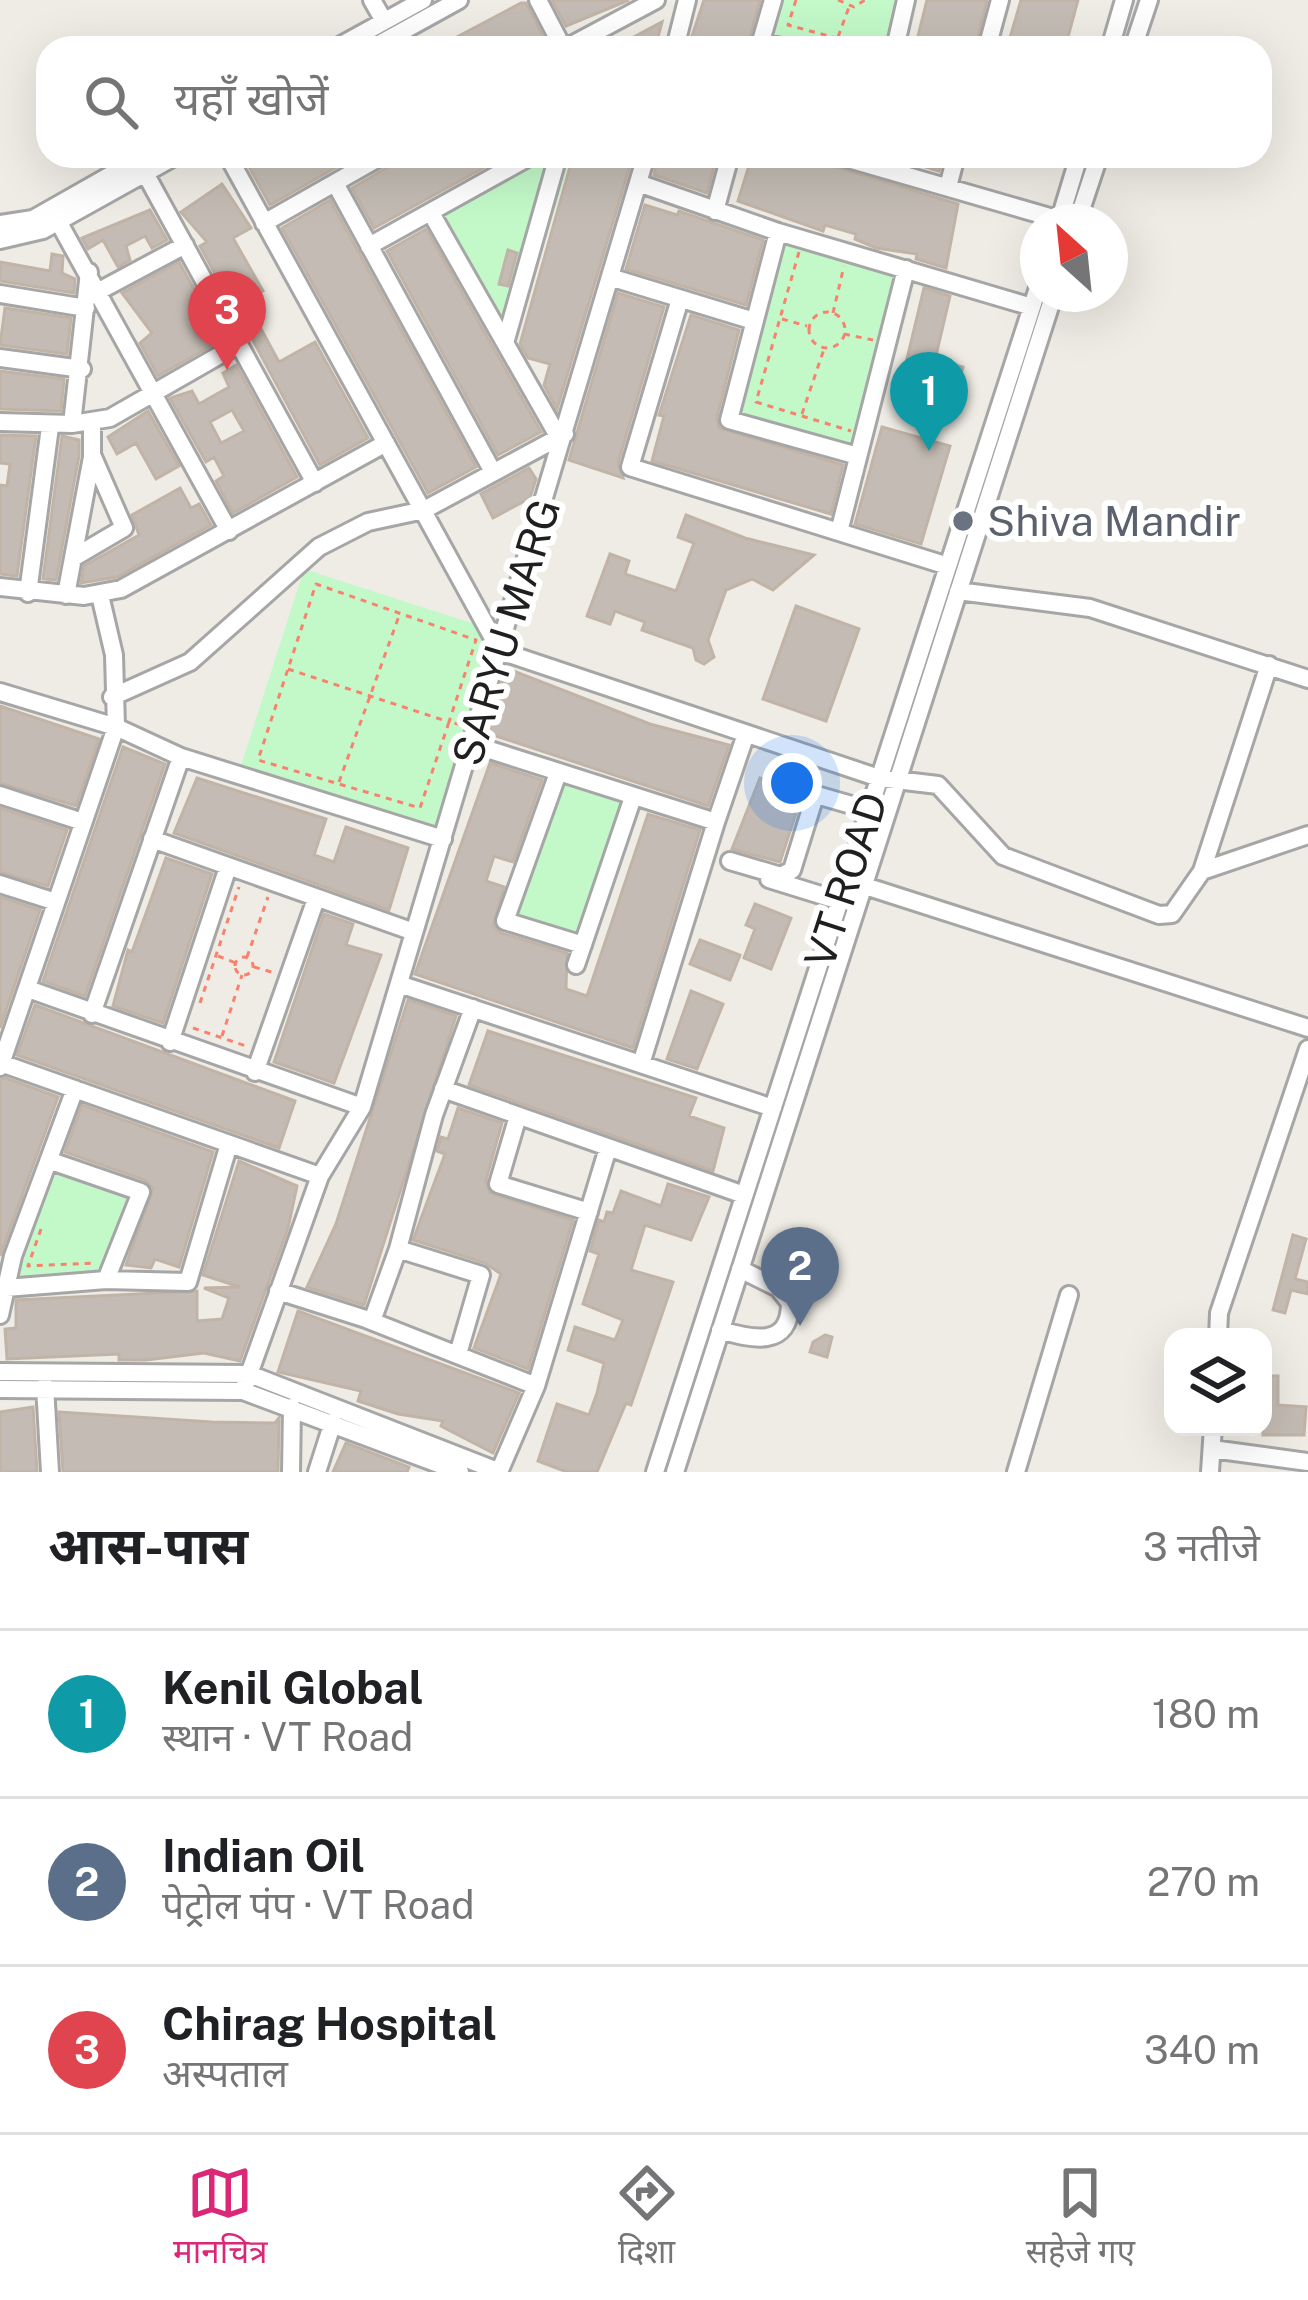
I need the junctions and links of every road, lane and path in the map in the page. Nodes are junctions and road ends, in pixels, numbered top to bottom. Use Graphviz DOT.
graph roads {
  1 [pos="372,0"];
  2 [pos="422,0"];
  3 [pos="459,0"];
  4 [pos="538,0"];
  5 [pos="656,0"];
  6 [pos="687,0"];
  7 [pos="772,0"];
  8 [pos="796,0"];
  9 [pos="838,0"];
  10 [pos="866,0"];
  11 [pos="905,0"];
  12 [pos="1000,0"];
  13 [pos="1124,0"];
  14 [pos="1149,0"];
  15 [pos="848,7"];
  16 [pos="384,21"];
  17 [pos="357,36"];
  18 [pos="394,36"];
  19 [pos="558,36"];
  20 [pos="587,36"];
  21 [pos="678,36"];
  22 [pos="762,36"];
  23 [pos="830,36"];
  24 [pos="839,36"];
  25 [pos="898,36"];
  26 [pos="990,36"];
  27 [pos="1114,36"];
  28 [pos="1137,36"];
  29 [pos="137,168"];
  30 [pos="139,168"];
  31 [pos="147,168"];
  32 [pos="234,168"];
  33 [pos="361,168"];
  34 [pos="510,168"];
  35 [pos="555,168"];
  36 [pos="642,168"];
  37 [pos="727,168"];
  38 [pos="881,168"];
  39 [pos="953,168"];
  40 [pos="1076,168"];
  41 [pos="1093,168"];
  42 [pos="335,183"];
  43 [pos="641,184"];
  44 [pos="948,187"];
  45 [pos="1069,204"];
  46 [pos="1075,204"];
  47 [pos="1020,208"];
  48 [pos="715,211"];
  49 [pos="431,213"];
  50 [pos="58,221"];
  51 [pos="264,223"];
  52 [pos="0,224"];
  53 [pos="778,232"];
  54 [pos="803,239"];
  55 [pos="0,240"];
  56 [pos="136,245"];
  57 [pos="185,245"];
  58 [pos="369,247"];
  59 [pos="848,252"];
  60 [pos="147,265"];
  61 [pos="906,269"];
  62 [pos="89,271"];
  63 [pos="613,278"];
  64 [pos="99,291"];
  65 [pos="0,294"];
  66 [pos="1020,294"];
  67 [pos="680,299"];
  68 [pos="86,308"];
  69 [pos="1030,312"];
  70 [pos="1048,312"];
  71 [pos="833,313"];
  72 [pos="780,318"];
  73 [pos="754,321"];
  74 [pos="809,326"];
  75 [pos="844,334"];
  76 [pos="878,341"];
  77 [pos="505,343"];
  78 [pos="239,344"];
  79 [pos="824,348"];
  80 [pos="0,358"];
  81 [pos="82,370"];
  82 [pos="154,393"];
  83 [pos="802,416"];
  84 [pos="0,422"];
  85 [pos="72,424"];
  86 [pos="92,424"];
  87 [pos="50,427"];
  88 [pos="851,431"];
  89 [pos="562,435"];
  90 [pos="386,443"];
  91 [pos="92,457"];
  92 [pos="858,457"];
  93 [pos="493,472"];
  94 [pos="315,483"];
  95 [pos="424,510"];
  96 [pos="229,531"];
  97 [pos="838,532"];
  98 [pos="73,558"];
  99 [pos="948,566"];
  100 [pos="0,587"];
  101 [pos="958,591"];
  102 [pos="28,593"];
  103 [pos="66,595"];
  104 [pos="100,595"];
  105 [pos="400,613"];
  106 [pos="500,651"];
  107 [pos="1269,664"];
  108 [pos="288,669"];
  109 [pos="1308,679"];
  110 [pos="0,692"];
  111 [pos="370,696"];
  112 [pos="112,697"];
  113 [pos="449,722"];
  114 [pos="116,727"];
  115 [pos="746,734"];
  116 [pos="474,736"];
  117 [pos="181,757"];
  118 [pos="558,773"];
  119 [pos="879,778"];
  120 [pos="901,781"];
  121 [pos="338,784"];
  122 [pos="0,795"];
  123 [pos="633,797"];
  124 [pos="869,809"];
  125 [pos="83,822"];
  126 [pos="716,822"];
  127 [pos="1308,835"];
  128 [pos="152,839"];
  129 [pos="443,839"];
  130 [pos="705,859"];
  131 [pos="730,861"];
  132 [pos="228,867"];
  133 [pos="1202,871"];
  134 [pos="0,884"];
  135 [pos="865,886"];
  136 [pos="271,889"];
  137 [pos="316,899"];
  138 [pos="840,901"];
  139 [pos="56,902"];
  140 [pos="414,932"];
  141 [pos="583,945"];
  142 [pos="216,955"];
  143 [pos="247,957"];
  144 [pos="236,962"];
  145 [pos="576,965"];
  146 [pos="254,967"];
  147 [pos="279,974"];
  148 [pos="242,975"];
  149 [pos="399,984"];
  150 [pos="28,989"];
  151 [pos="473,1008"];
  152 [pos="92,1014"];
  153 [pos="1308,1028"];
  154 [pos="221,1038"];
  155 [pos="170,1042"];
  156 [pos="256,1049"];
  157 [pos="1307,1054"];
  158 [pos="641,1064"];
  159 [pos="1,1065"];
  160 [pos="255,1072"];
  161 [pos="75,1089"];
  162 [pos="443,1089"];
  163 [pos="362,1107"];
  164 [pos="772,1108"];
  165 [pos="518,1116"];
  166 [pos="230,1144"];
  167 [pos="608,1148"];
  168 [pos="52,1161"];
  169 [pos="320,1176"];
  170 [pos="744,1195"];
  171 [pos="589,1212"];
  172 [pos="43,1221"];
  173 [pos="398,1249"];
  174 [pos="740,1269"];
  175 [pos="105,1271"];
  176 [pos="6,1288"];
  177 [pos="278,1291"];
  178 [pos="722,1294"];
  179 [pos="1069,1294"];
  180 [pos="0,1315"];
  181 [pos="372,1321"];
  182 [pos="1218,1328"];
  183 [pos="720,1330"];
  184 [pos="458,1354"];
  185 [pos="0,1373"];
  186 [pos="246,1382"];
  187 [pos="46,1386"];
  188 [pos="536,1386"];
  189 [pos="0,1389"];
  190 [pos="292,1407"];
  191 [pos="333,1422"];
  192 [pos="1213,1436"];
  193 [pos="1212,1449"];
  194 [pos="1308,1462"];
  195 [pos="424,1465"];
  196 [pos="50,1472"];
  197 [pos="291,1472"];
  198 [pos="317,1472"];
  199 [pos="460,1472"];
  200 [pos="500,1472"];
  201 [pos="655,1472"];
  202 [pos="675,1472"];
  203 [pos="1016,1472"];
  204 [pos="1210,1472"];
  1 -- 16 [label="street"];
  2 -- 16 [label="street"];
  3 -- 18 [label="street"];
  4 -- 19 [label="street"];
  5 -- 20 [label="street"];
  6 -- 21 [label="street"];
  7 -- 22 [label="street"];
  8 -- 23 [label="path"];
  9 -- 15 [label="path"];
  10 -- 15 [label="path"];
  11 -- 25 [label="street"];
  12 -- 26 [label="street"];
  13 -- 27 [label="street"];
  14 -- 28 [label="street"];
  15 -- 24 [label="path"];
  16 -- 17 [label="street"];
  29 -- 52 [label="street"];
  30 -- 50 [label="street"];
  31 -- 57 [label="street"];
  32 -- 51 [label="street"];
  33 -- 42 [label="street"];
  34 -- 49 [label="street"];
  35 -- 77 [label="street"];
  36 -- 43 [label="street, SARYU MARG"];
  37 -- 48 [label="street"];
  38 -- 44 [label="street"];
  39 -- 44 [label="street"];
  40 -- 45 [label="street"];
  41 -- 46 [label="street"];
  42 -- 51 [label="street"];
  42 -- 58 [label="street"];
  43 -- 48 [label="street"];
  43 -- 63 [label="street, SARYU MARG"];
  44 -- 47 [label="street"];
  48 -- 53 [label="street"];
  49 -- 58 [label="street"];
  49 -- 77 [label="street"];
  50 -- 55 [label="street"];
  50 -- 62 [label="street"];
  51 -- 90 [label="street"];
  53 -- 54 [label="street"];
  53 -- 73 [label="street"];
  54 -- 59 [label="street"];
  54 -- 72 [label="path"];
  56 -- 60 [label="street"];
  57 -- 60 [label="street"];
  57 -- 78 [label="street"];
  58 -- 93 [label="street"];
  59 -- 61 [label="street"];
  59 -- 71 [label="path"];
  60 -- 64 [label="street"];
  61 -- 66 [label="street"];
  61 -- 92 [label="street"];
  62 -- 64 [label="street"];
  62 -- 68 [label="street"];
  63 -- 67 [label="street"];
  63 -- 89 [label="street, SARYU MARG"];
  64 -- 82 [label="street"];
  65 -- 68 [label="street"];
  67 -- 73 [label="street"];
  67 -- 97 [label="street"];
  68 -- 81 [label="street"];
  69 -- 99 [label="street, VT ROAD"];
  70 -- 101 [label="street, VT ROAD"];
  71 -- 74 [label="path"];
  71 -- 75 [label="path"];
  72 -- 74 [label="path"];
  72 -- 83 [label="path"];
  73 -- 92 [label="street"];
  74 -- 79 [label="path"];
  75 -- 76 [label="path"];
  75 -- 79 [label="path"];
  77 -- 89 [label="street"];
  78 -- 82 [label="street"];
  78 -- 94 [label="street"];
  79 -- 83 [label="path"];
  80 -- 81 [label="street"];
  81 -- 85 [label="street"];
  82 -- 86 [label="street"];
  82 -- 96 [label="street"];
  83 -- 88 [label="path"];
  84 -- 87 [label="street"];
  85 -- 86 [label="street"];
  85 -- 87 [label="street"];
  86 -- 91 [label="street"];
  87 -- 102 [label="street"];
  89 -- 93 [label="street"];
  89 -- 106 [label="street, SARYU MARG"];
  90 -- 94 [label="street"];
  90 -- 95 [label="street"];
  91 -- 98 [label="street"];
  91 -- 98 [label="street"];
  92 -- 97 [label="street"];
  93 -- 95 [label="street"];
  94 -- 96 [label="street"];
  95 -- 106 [label="street"];
  95 -- 112 [label="street"];
  96 -- 104 [label="street"];
  97 -- 99 [label="street"];
  98 -- 103 [label="street"];
  99 -- 119 [label="street, VT ROAD"];
  100 -- 102 [label="street"];
  101 -- 107 [label="street"];
  101 -- 120 [label="street, VT ROAD"];
  102 -- 103 [label="street"];
  103 -- 104 [label="street"];
  104 -- 112 [label="street"];
  105 -- 108 [label="path"];
  105 -- 111 [label="path"];
  105 -- 113 [label="path"];
  106 -- 115 [label="street"];
  106 -- 116 [label="street, SARYU MARG"];
  107 -- 109 [label="street"];
  107 -- 133 [label="street"];
  108 -- 111 [label="path"];
  108 -- 121 [label="path"];
  110 -- 114 [label="street"];
  111 -- 113 [label="path"];
  111 -- 121 [label="path"];
  112 -- 114 [label="street"];
  113 -- 116 [label="path"];
  113 -- 121 [label="path"];
  114 -- 117 [label="street"];
  114 -- 125 [label="street"];
  115 -- 119 [label="street"];
  115 -- 126 [label="street"];
  116 -- 118 [label="street"];
  116 -- 129 [label="street, SARYU MARG"];
  117 -- 128 [label="street"];
  117 -- 129 [label="street"];
  118 -- 123 [label="street"];
  118 -- 141 [label="street"];
  119 -- 120 [label="street"];
  119 -- 124 [label="street, VT ROAD"];
  120 -- 133 [label="street"];
  120 -- 135 [label="street, VT ROAD"];
  122 -- 125 [label="street"];
  123 -- 126 [label="street"];
  123 -- 141 [label="street"];
  124 -- 131 [label="street"];
  124 -- 138 [label="street, VT ROAD"];
  125 -- 139 [label="street"];
  126 -- 130 [label="street"];
  127 -- 133 [label="street"];
  128 -- 132 [label="street"];
  128 -- 152 [label="street"];
  129 -- 140 [label="street, SARYU MARG"];
  130 -- 138 [label="street"];
  130 -- 158 [label="street"];
  132 -- 136 [label="street"];
  132 -- 155 [label="street"];
  134 -- 139 [label="street"];
  135 -- 153 [label="street"];
  135 -- 174 [label="street, VT ROAD"];
  136 -- 137 [label="street"];
  136 -- 142 [label="path"];
  136 -- 143 [label="path"];
  137 -- 140 [label="street"];
  137 -- 160 [label="street"];
  138 -- 164 [label="street, VT ROAD"];
  139 -- 150 [label="street"];
  140 -- 149 [label="street, SARYU MARG"];
  141 -- 145 [label="street"];
  142 -- 144 [label="path"];
  142 -- 154 [label="path"];
  143 -- 144 [label="path"];
  143 -- 146 [label="path"];
  144 -- 148 [label="path"];
  146 -- 147 [label="path"];
  146 -- 148 [label="path"];
  148 -- 154 [label="path"];
  149 -- 151 [label="street"];
  149 -- 163 [label="street, SARYU MARG"];
  150 -- 152 [label="street"];
  150 -- 159 [label="street"];
  151 -- 158 [label="street"];
  151 -- 162 [label="street"];
  152 -- 155 [label="street"];
  154 -- 156 [label="path"];
  155 -- 160 [label="street"];
  157 -- 182 [label="street"];
  158 -- 164 [label="street"];
  159 -- 161 [label="street"];
  160 -- 163 [label="street"];
  161 -- 166 [label="street"];
  161 -- 168 [label="street"];
  162 -- 165 [label="street"];
  162 -- 173 [label="street"];
  163 -- 169 [label="street, SARYU MARG"];
  164 -- 170 [label="street, VT ROAD"];
  165 -- 167 [label="street"];
  165 -- 171 [label="street"];
  166 -- 169 [label="street"];
  166 -- 175 [label="street"];
  167 -- 170 [label="street"];
  167 -- 171 [label="street"];
  168 -- 175 [label="street"];
  168 -- 176 [label="street"];
  169 -- 177 [label="street, SARYU MARG"];
  170 -- 178 [label="street, VT ROAD"];
  171 -- 188 [label="street"];
  172 -- 175 [label="path"];
  173 -- 181 [label="street"];
  173 -- 184 [label="street"];
  174 -- 178 [label="street, VT ROAD"];
  174 -- 183 [label="street"];
  175 -- 176 [label="street"];
  176 -- 180 [label="street"];
  177 -- 181 [label="street"];
  177 -- 186 [label="street, SARYU MARG"];
  178 -- 183 [label="street, VT ROAD"];
  178 -- 201 [label="street, VT ROAD"];
  179 -- 203 [label="street"];
  181 -- 184 [label="street"];
  183 -- 202 [label="street, VT ROAD"];
  184 -- 188 [label="street"];
  185 -- 186 [label="street"];
  186 -- 187 [label="street"];
  186 -- 190 [label="street"];
  186 -- 200 [label="street"];
  187 -- 189 [label="street"];
  187 -- 196 [label="street"];
  188 -- 200 [label="street"];
  190 -- 191 [label="street"];
  190 -- 197 [label="street"];
  191 -- 195 [label="street"];
  191 -- 198 [label="street"];
  192 -- 193 [label="street"];
  193 -- 194 [label="street"];
  193 -- 204 [label="street"];
  195 -- 199 [label="street"];
}
